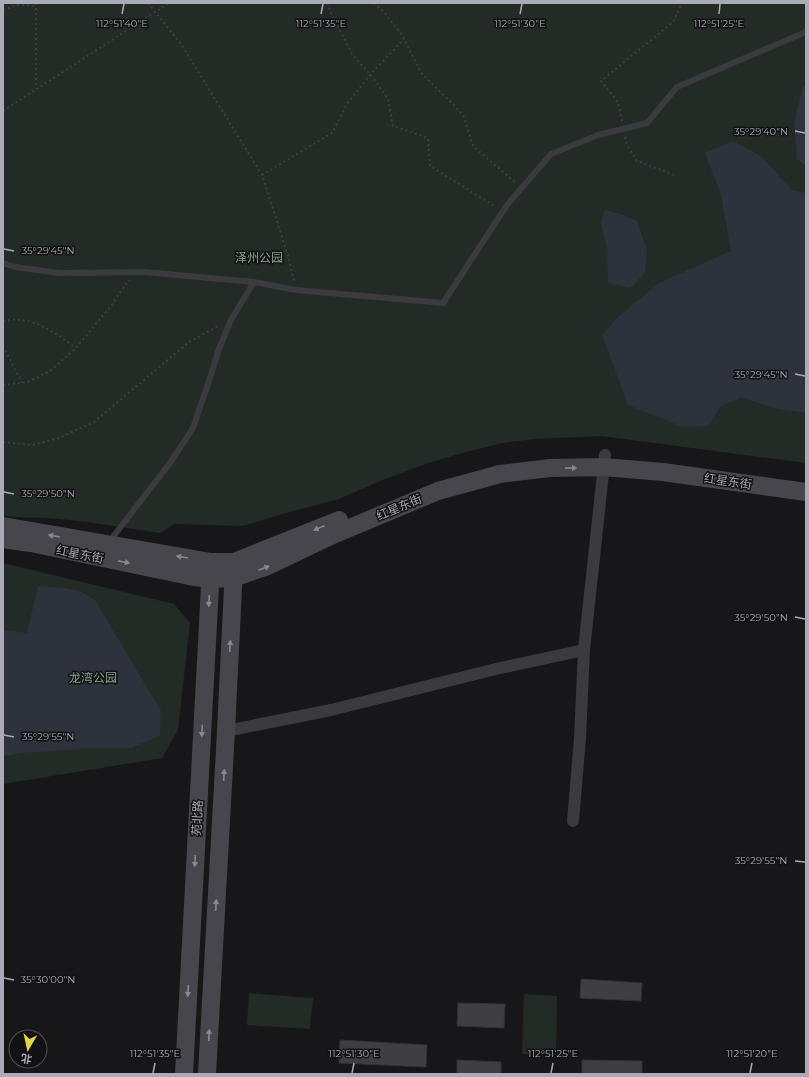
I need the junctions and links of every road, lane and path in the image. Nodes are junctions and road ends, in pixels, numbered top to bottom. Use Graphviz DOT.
graph roads {
  1 [pos="148,3"];
  2 [pos="169,3"];
  3 [pos="327,3"];
  4 [pos="374,3"];
  5 [pos="682,3"];
  6 [pos="36,4"];
  7 [pos="3,10"];
  8 [pos="156,12"];
  9 [pos="806,31"];
  10 [pos="404,39"];
  11 [pos="370,75"];
  12 [pos="36,88"];
  13 [pos="3,110"];
  14 [pos="624,129"];
  15 [pos="262,175"];
  16 [pos="677,176"];
  17 [pos="522,188"];
  18 [pos="503,211"];
  19 [pos="3,263"];
  20 [pos="134,272"];
  21 [pos="254,282"];
  22 [pos="296,290"];
  23 [pos="231,320"];
  24 [pos="3,321"];
  25 [pos="3,346"];
  26 [pos="76,348"];
  27 [pos="22,383"];
  28 [pos="3,385"];
  29 [pos="3,442"];
  30 [pos="604,461"];
  31 [pos="806,480"];
  32 [pos="806,492"];
  33 [pos="3,526"];
  34 [pos="3,539"];
  35 [pos="107,545"];
  36 [pos="234,570"];
  37 [pos="210,571"];
  38 [pos="584,650"];
  39 [pos="226,731"];
  40 [pos="573,821"];
  41 [pos="184,1074"];
  42 [pos="207,1074"];
  1 -- 8 [label="path"];
  2 -- 8 [label="path"];
  3 -- 11 [label="path"];
  4 -- 10 [label="path"];
  5 -- 14 [label="path"];
  6 -- 7 [label="path"];
  6 -- 12 [label="path"];
  8 -- 12 [label="path"];
  8 -- 15 [label="path"];
  9 -- 14 [label="lane"];
  10 -- 11 [label="path"];
  10 -- 17 [label="path"];
  11 -- 15 [label="path"];
  11 -- 18 [label="path"];
  12 -- 13 [label="path"];
  14 -- 16 [label="path"];
  14 -- 17 [label="lane"];
  15 -- 22 [label="path"];
  17 -- 18 [label="lane"];
  18 -- 22 [label="lane"];
  19 -- 20 [label="lane"];
  20 -- 21 [label="lane"];
  20 -- 26 [label="path"];
  21 -- 22 [label="lane"];
  21 -- 23 [label="lane"];
  23 -- 29 [label="path"];
  23 -- 35 [label="lane"];
  24 -- 26 [label="path"];
  25 -- 27 [label="path"];
  26 -- 27 [label="path"];
  27 -- 28 [label="path"];
  30 -- 31 [label="main road, 红星东街"];
  30 -- 32 [label="main road, 红星东街"];
  30 -- 36 [label="main road, 红星东街"];
  30 -- 38 [label="street"];
  35 -- 33 [label="main road, 红星东街, one-way"];
  34 -- 37 [label="main road, 红星东街, one-way"];
  37 -- 35 [label="main road, 红星东街, one-way"];
  36 -- 37 [label="main road, 红星东街"];
  39 -- 36 [label="main road, 苑北路, one-way"];
  37 -- 41 [label="main road, 苑北路, one-way"];
  38 -- 39 [label="street"];
  38 -- 40 [label="street"];
  42 -- 39 [label="main road, 苑北路, one-way"];
}
